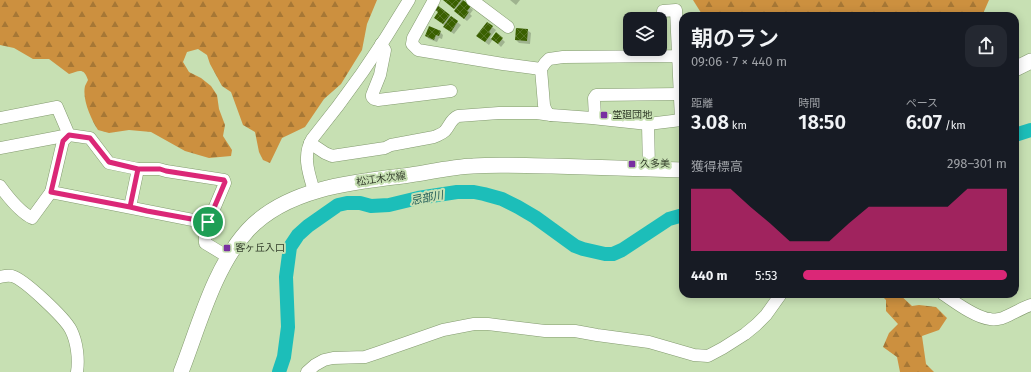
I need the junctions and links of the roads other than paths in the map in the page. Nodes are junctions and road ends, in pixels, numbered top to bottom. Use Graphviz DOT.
graph roads {
  1 [pos="409,0"];
  2 [pos="434,0"];
  3 [pos="472,0"];
  4 [pos="663,11"];
  5 [pos="508,27"];
  6 [pos="381,44"];
  7 [pos="678,56"];
  8 [pos="1031,61"];
  9 [pos="1019,67"];
  10 [pos="541,69"];
  11 [pos="679,75"];
  12 [pos="450,91"];
  13 [pos="679,94"];
  14 [pos="551,115"];
  15 [pos="0,118"];
  16 [pos="595,118"];
  17 [pos="679,120"];
  18 [pos="648,124"];
  19 [pos="69,135"];
  20 [pos="310,142"];
  21 [pos="0,148"];
  22 [pos="138,169"];
  23 [pos="649,169"];
  24 [pos="679,170"];
  25 [pos="0,186"];
  26 [pos="314,191"];
  27 [pos="51,192"];
  28 [pos="130,207"];
  29 [pos="208,222"];
  30 [pos="228,257"];
  31 [pos="0,277"];
  32 [pos="778,298"];
  33 [pos="950,298"];
  34 [pos="1031,306"];
  35 [pos="77,372"];
  36 [pos="180,372"];
  37 [pos="307,372"];
  1 -- 6 [label="street"];
  2 -- 10 [label="street"];
  3 -- 5 [label="street"];
  4 -- 7 [label="street"];
  6 -- 12 [label="street"];
  6 -- 20 [label="street"];
  7 -- 10 [label="street"];
  7 -- 11 [label="street"];
  8 -- 9 [label="main road"];
  10 -- 14 [label="street"];
  13 -- 16 [label="street"];
  14 -- 16 [label="street"];
  14 -- 20 [label="street"];
  15 -- 19 [label="street"];
  16 -- 18 [label="street"];
  17 -- 18 [label="street"];
  18 -- 23 [label="street"];
  19 -- 21 [label="street"];
  19 -- 22 [label="street"];
  19 -- 27 [label="street"];
  20 -- 26 [label="street"];
  22 -- 28 [label="street"];
  22 -- 29 [label="street"];
  23 -- 24 [label="main road, 松江木次線"];
  23 -- 26 [label="main road, 松江木次線"];
  25 -- 27 [label="street"];
  26 -- 30 [label="main road, 松江木次線"];
  27 -- 28 [label="street"];
  28 -- 29 [label="street"];
  29 -- 30 [label="street"];
  30 -- 36 [label="main road, 松江木次線"];
  31 -- 35 [label="street"];
  32 -- 37 [label="street"];
  33 -- 34 [label="street"];
}
